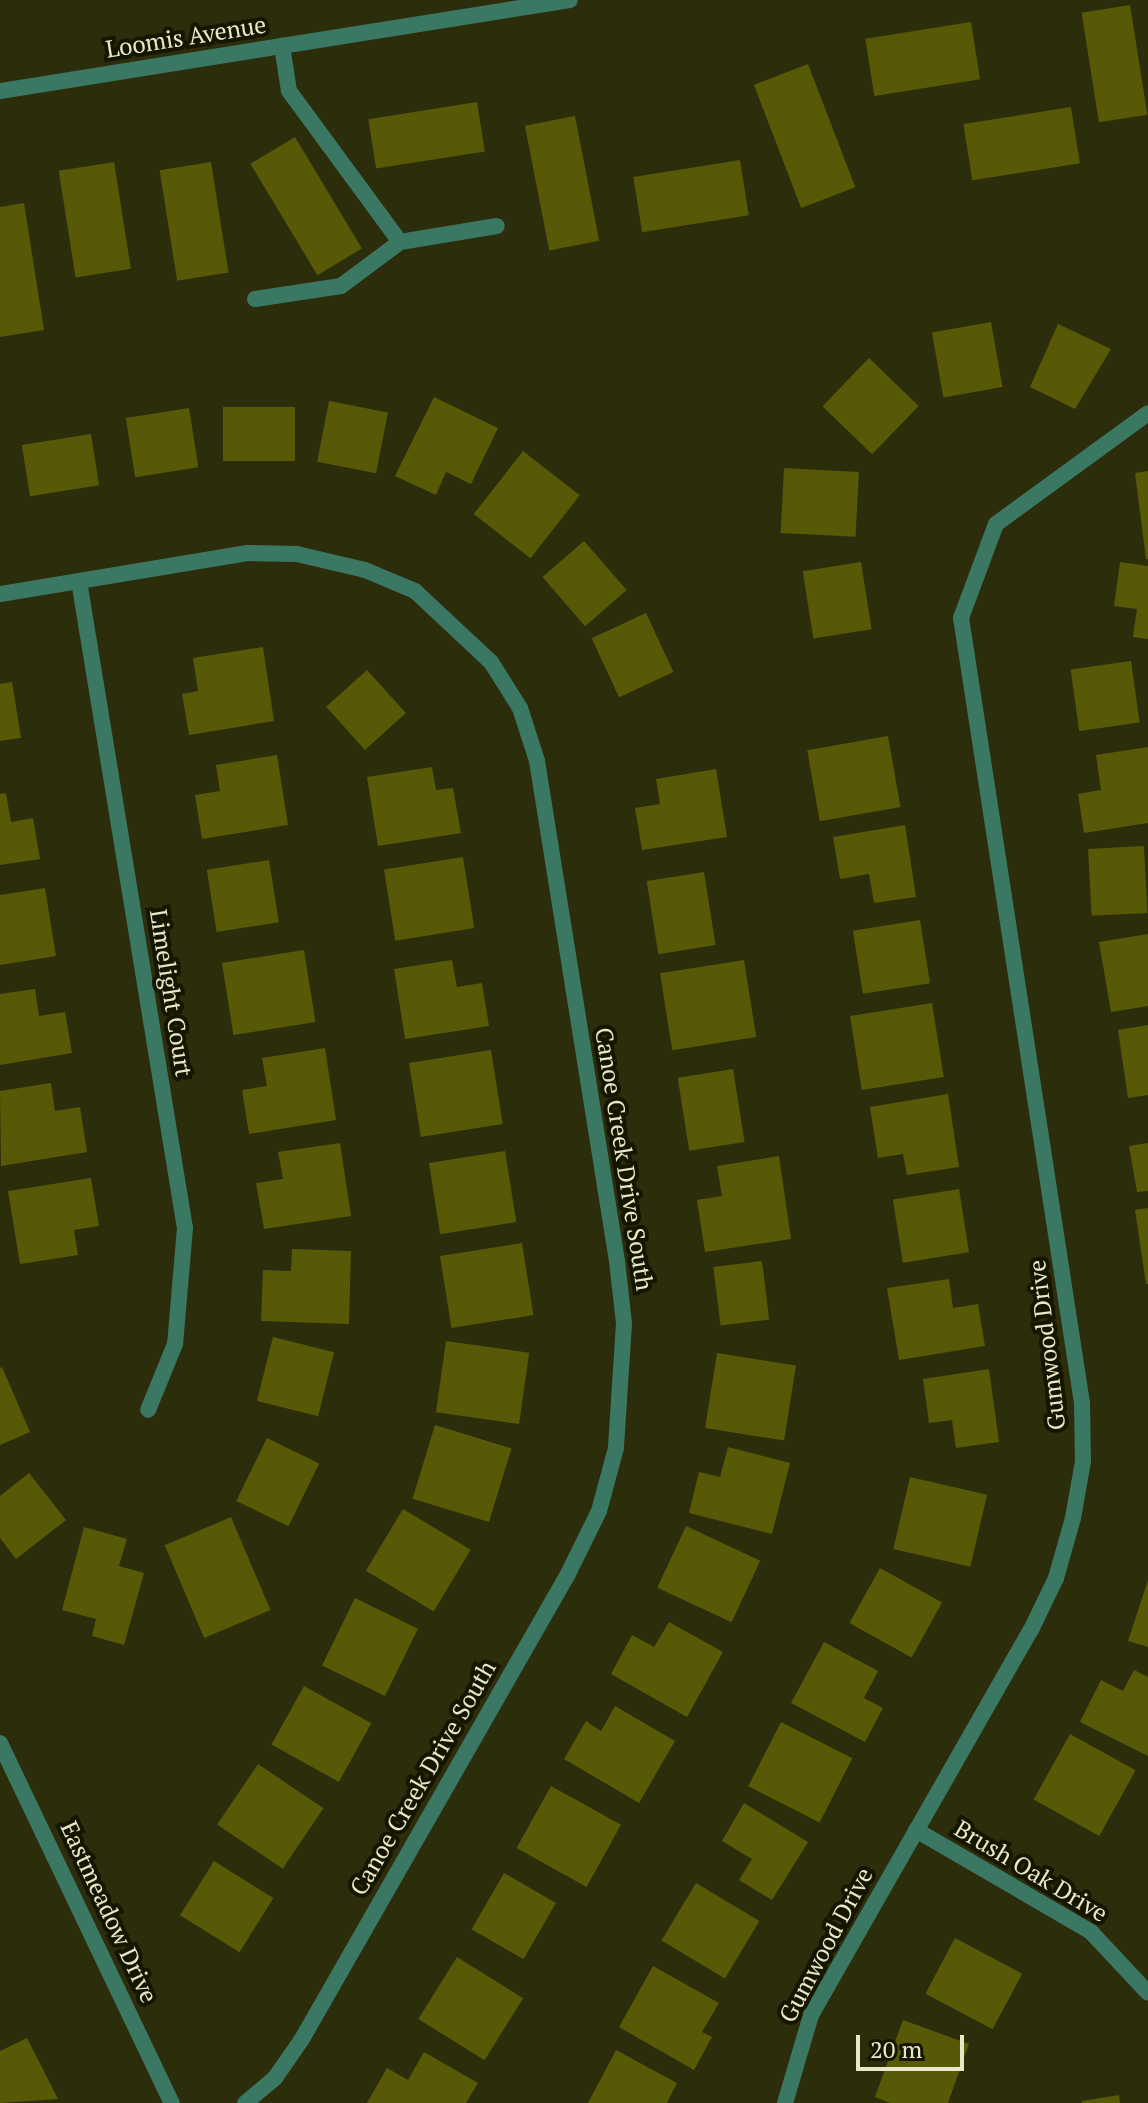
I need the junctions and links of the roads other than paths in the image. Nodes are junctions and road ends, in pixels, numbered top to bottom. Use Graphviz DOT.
graph roads {
  1 [pos="570,0"];
  2 [pos="282,46"];
  3 [pos="0,91"];
  4 [pos="497,226"];
  5 [pos="400,242"];
  6 [pos="255,299"];
  7 [pos="1148,413"];
  8 [pos="79,581"];
  9 [pos="0,594"];
  10 [pos="148,1410"];
  11 [pos="0,1743"];
  12 [pos="916,1830"];
  13 [pos="1148,1993"];
  14 [pos="172,2103"];
  15 [pos="245,2103"];
  16 [pos="785,2103"];
  1 -- 2 [label="street, Loomis Avenue"];
  2 -- 3 [label="street, Loomis Avenue"];
  2 -- 5 [label="street"];
  4 -- 5 [label="street"];
  5 -- 6 [label="street"];
  7 -- 12 [label="street, Gumwood Drive"];
  8 -- 9 [label="street, Canoe Creek Drive South"];
  8 -- 10 [label="street, Limelight Court"];
  8 -- 15 [label="street, Canoe Creek Drive South"];
  11 -- 14 [label="street, Eastmeadow Drive"];
  12 -- 13 [label="street, Brush Oak Drive"];
  12 -- 16 [label="street, Gumwood Drive"];
}
